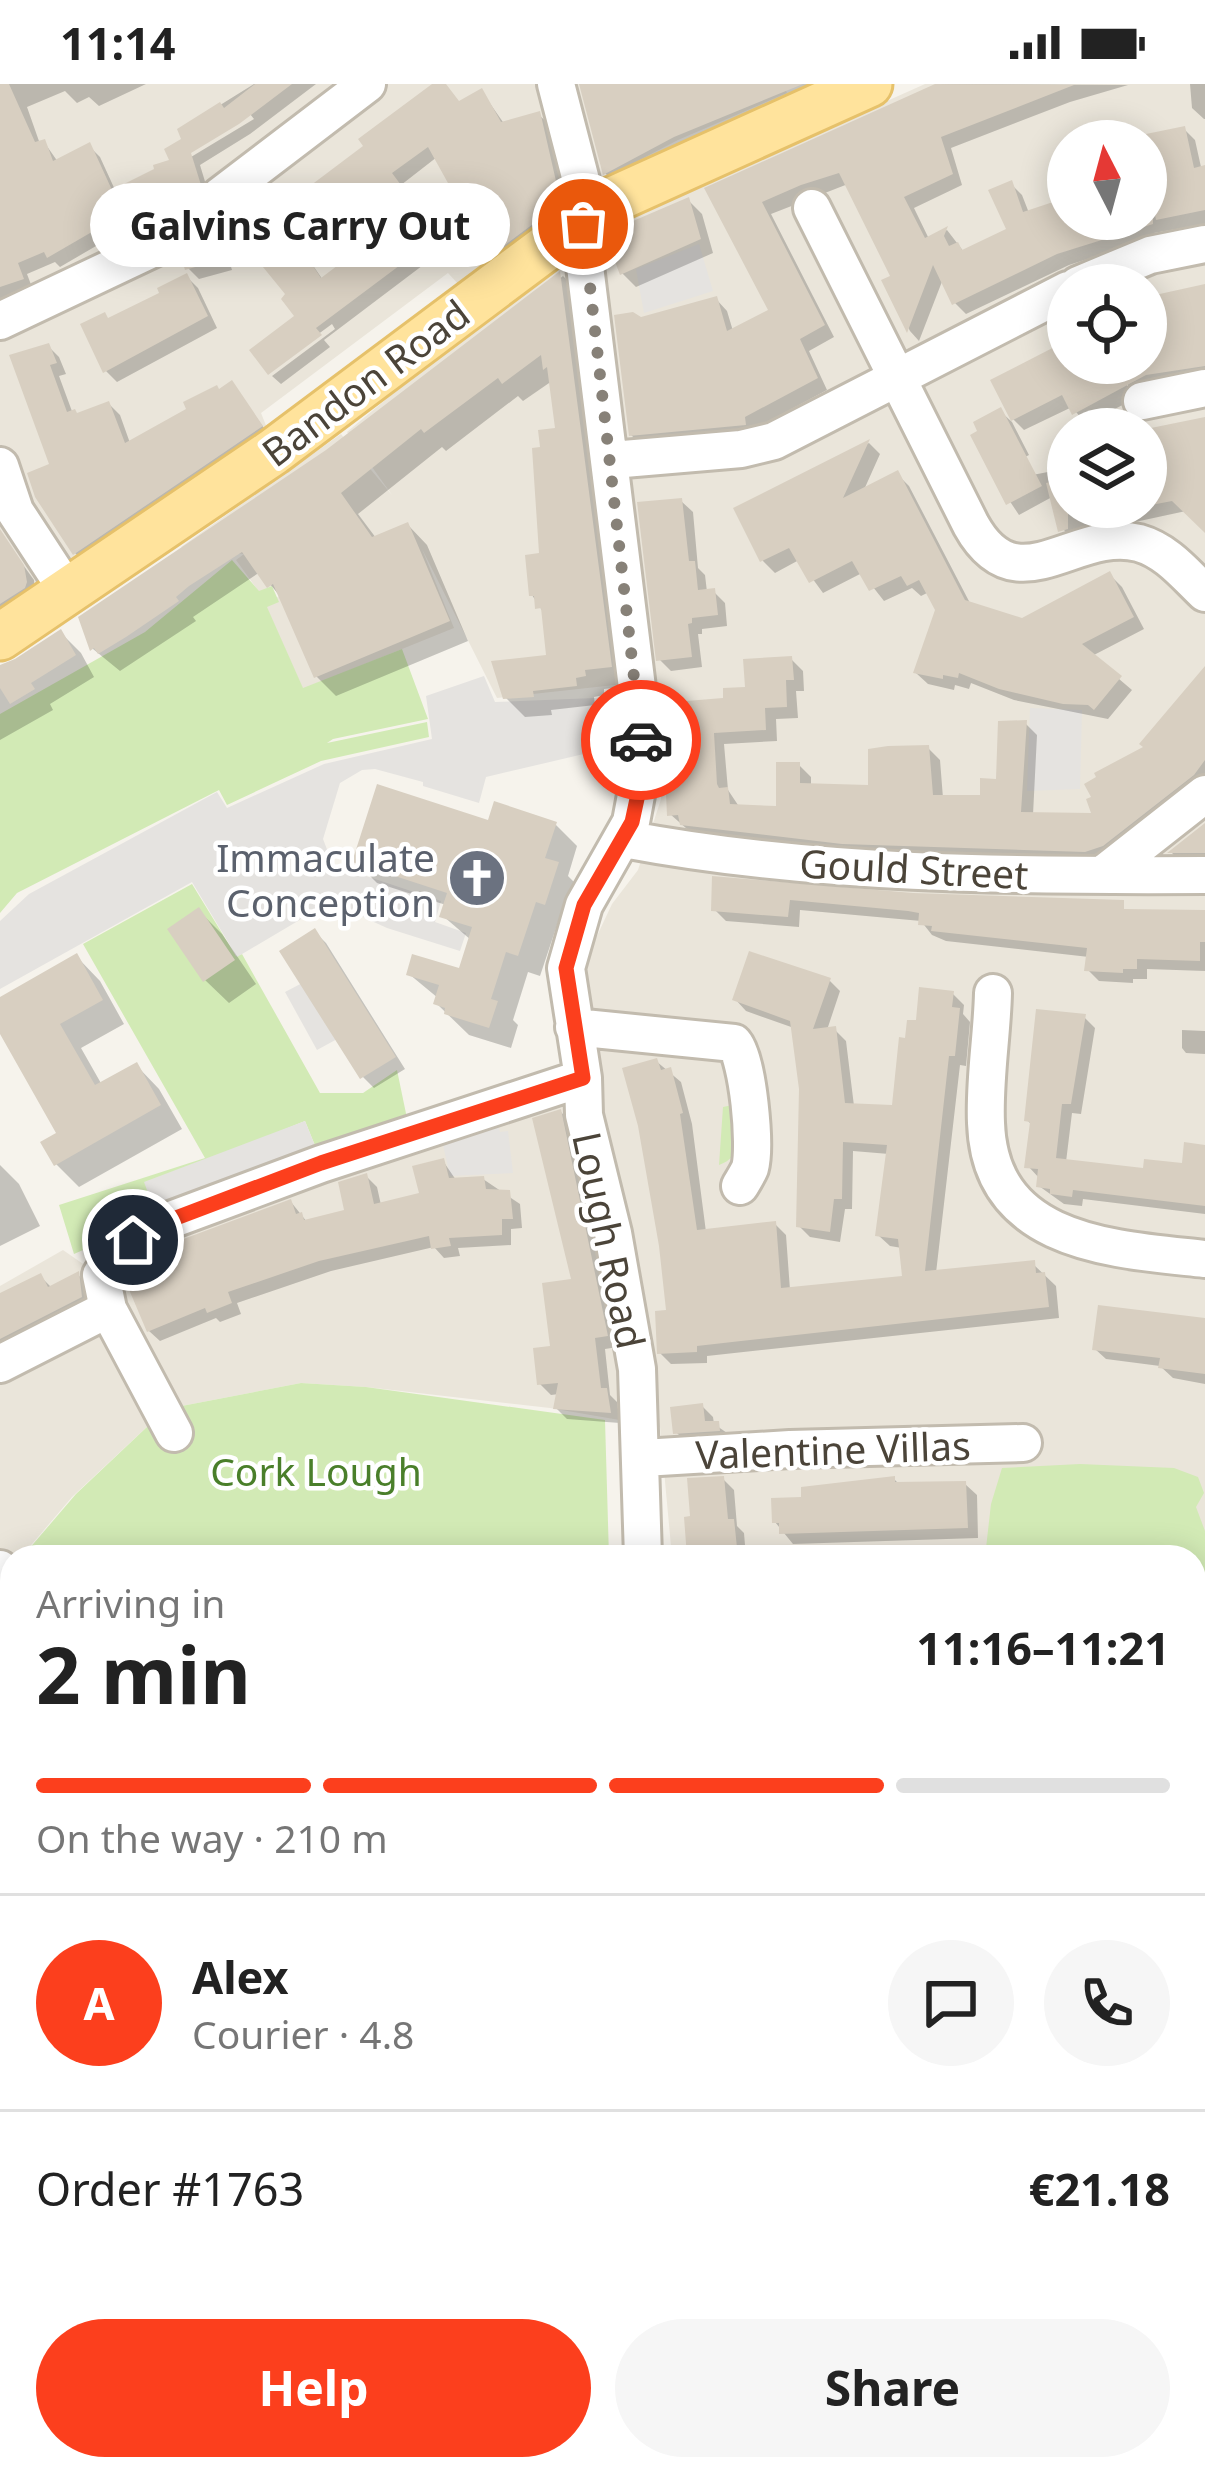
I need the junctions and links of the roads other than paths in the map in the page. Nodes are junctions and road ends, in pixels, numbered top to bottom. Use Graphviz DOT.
graph roads {
  1 [pos="367,84"];
  2 [pos="556,84"];
  3 [pos="869,84"];
  4 [pos="220,196"];
  5 [pos="812,208"];
  6 [pos="583,224"];
  7 [pos="1205,244"];
  8 [pos="154,248"];
  9 [pos="1128,264"];
  10 [pos="1047,301"];
  11 [pos="0,321"];
  12 [pos="897,380"];
  13 [pos="1205,388"];
  14 [pos="1142,401"];
  15 [pos="612,460"];
  16 [pos="0,466"];
  17 [pos="68,592"];
  18 [pos="1205,593"];
  19 [pos="0,637"];
  20 [pos="1205,794"];
  21 [pos="625,839"];
  22 [pos="1102,875"];
  23 [pos="1205,875"];
  24 [pos="994,994"];
  25 [pos="574,1027"];
  26 [pos="583,1078"];
  27 [pos="740,1186"];
  28 [pos="1205,1259"];
  29 [pos="108,1309"];
  30 [pos="0,1364"];
  31 [pos="174,1433"];
  32 [pos="1023,1443"];
  33 [pos="643,1457"];
  34 [pos="644,1545"];
  1 -- 4 [label="street"];
  2 -- 6 [label="street, Lough Road"];
  3 -- 6 [label="main road, Bandon Road"];
  5 -- 12 [label="street"];
  6 -- 15 [label="street, Lough Road"];
  6 -- 17 [label="main road, Bandon Road"];
  7 -- 9 [label="street"];
  8 -- 11 [label="street"];
  10 -- 12 [label="street"];
  12 -- 15 [label="street"];
  12 -- 18 [label="street"];
  13 -- 14 [label="street"];
  15 -- 21 [label="street, Lough Road"];
  16 -- 17 [label="street"];
  17 -- 19 [label="main road, Bandon Road"];
  20 -- 22 [label="street"];
  21 -- 22 [label="street, Gould Street"];
  21 -- 25 [label="street, Lough Road"];
  22 -- 23 [label="street, Gould Street"];
  24 -- 28 [label="street"];
  25 -- 26 [label="street, Lough Road"];
  25 -- 27 [label="street"];
  26 -- 29 [label="street"];
  26 -- 33 [label="street, Lough Road"];
  29 -- 30 [label="street"];
  29 -- 31 [label="street"];
  32 -- 33 [label="street, Valentine Villas"];
  33 -- 34 [label="street, Lough Road"];
}
